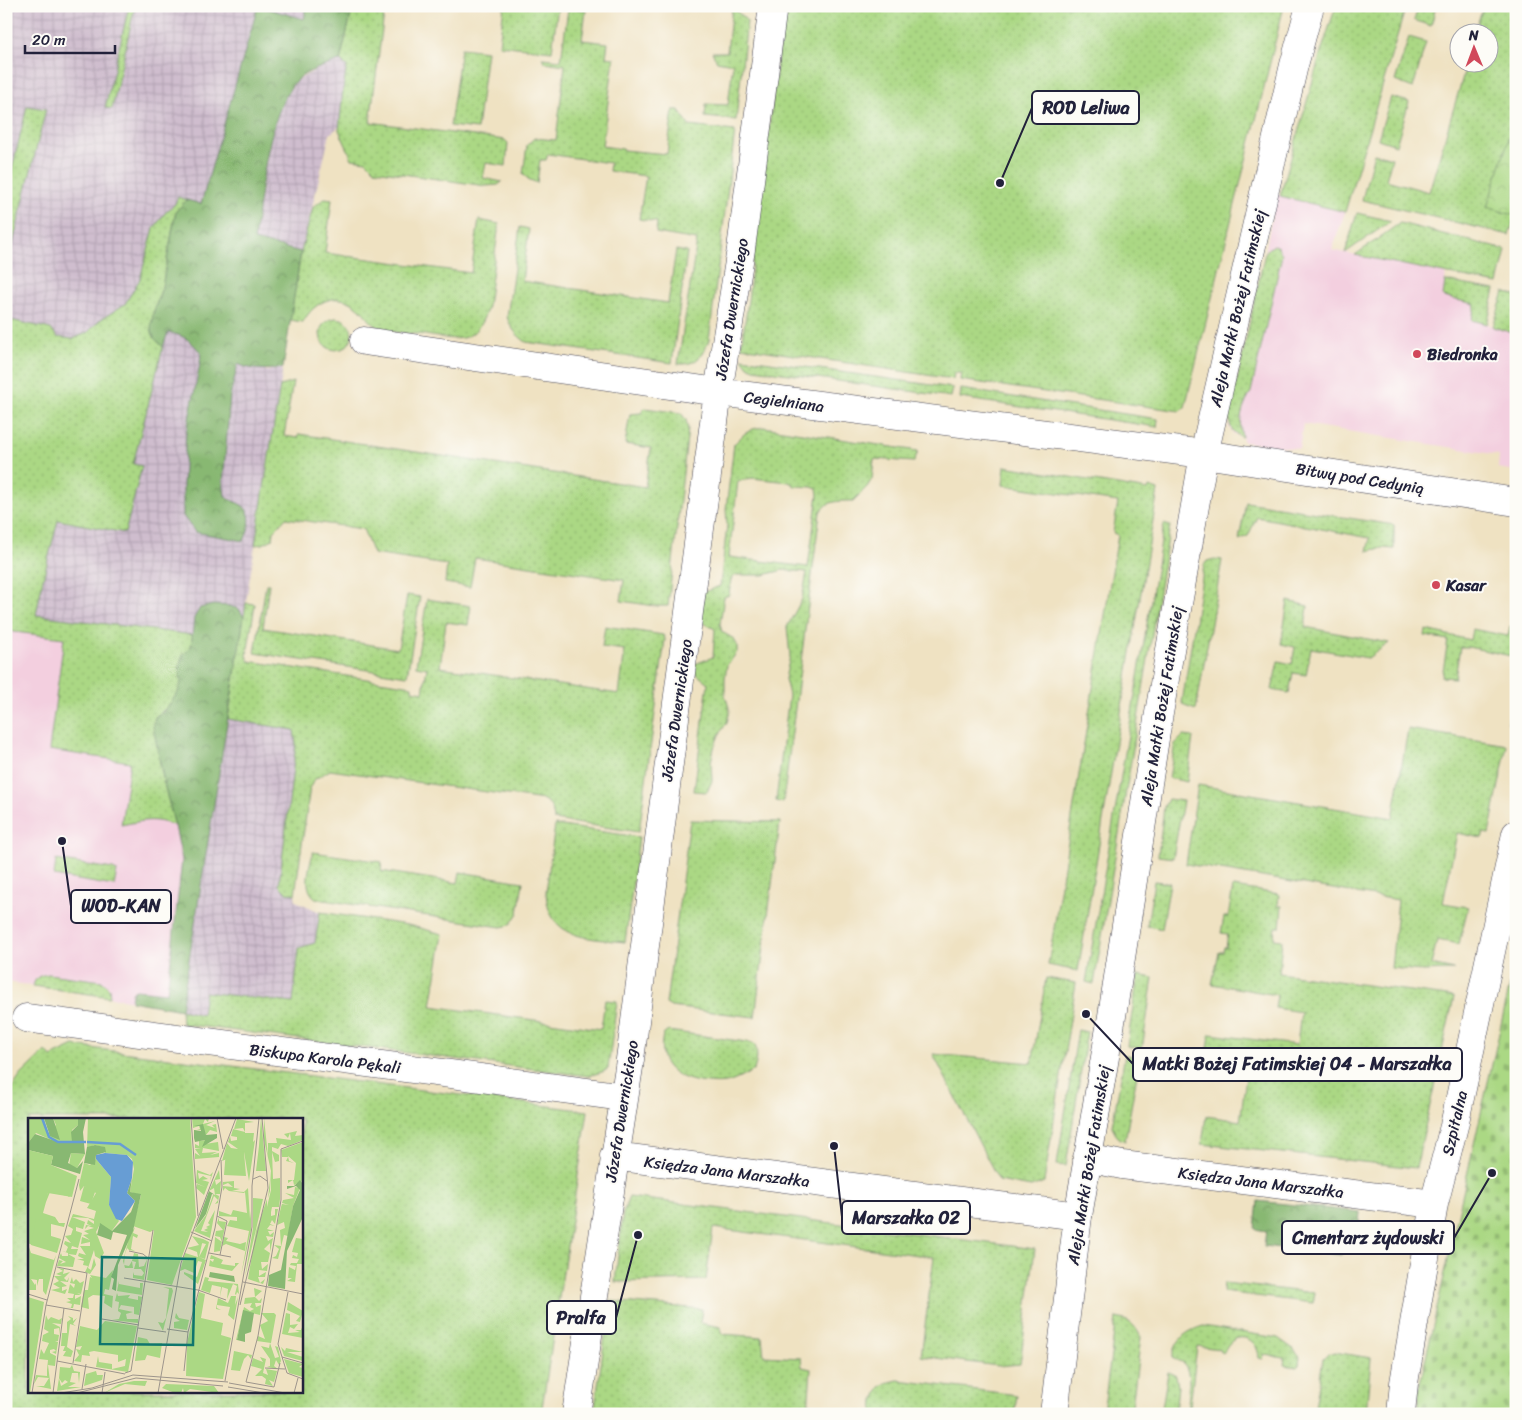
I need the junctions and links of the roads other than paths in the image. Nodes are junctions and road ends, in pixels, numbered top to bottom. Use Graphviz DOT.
graph roads {
  1 [pos="1310,6"];
  2 [pos="769,8"];
  3 [pos="364,341"];
  4 [pos="718,392"];
  5 [pos="1204,454"];
  6 [pos="1516,502"];
  7 [pos="1516,834"];
  8 [pos="26,1018"];
  9 [pos="624,1097"];
  10 [pos="614,1156"];
  11 [pos="1088,1158"];
  12 [pos="1434,1204"];
  13 [pos="1078,1216"];
  14 [pos="576,1414"];
  15 [pos="1054,1414"];
  16 [pos="1401,1414"];
  1 -- 5 [label="street, Aleja Matki Bożej Fatimskiej"];
  2 -- 4 [label="street, Józefa Dwernickiego"];
  3 -- 4 [label="street, Cegielniana"];
  4 -- 5 [label="street, Cegielniana"];
  4 -- 9 [label="street, Józefa Dwernickiego"];
  5 -- 6 [label="street, Bitwy pod Cedynią"];
  5 -- 11 [label="street, Aleja Matki Bożej Fatimskiej"];
  7 -- 12 [label="street, Szpitalna"];
  8 -- 9 [label="street, Biskupa Karola Pękali"];
  9 -- 10 [label="street, Józefa Dwernickiego"];
  10 -- 13 [label="street, Księdza Jana Marszałka"];
  10 -- 14 [label="street, Józefa Dwernickiego"];
  11 -- 12 [label="street, Księdza Jana Marszałka"];
  11 -- 13 [label="street, Aleja Matki Bożej Fatimskiej"];
  12 -- 16 [label="street, Szpitalna"];
  13 -- 15 [label="street, Aleja Matki Bożej Fatimskiej"];
}
